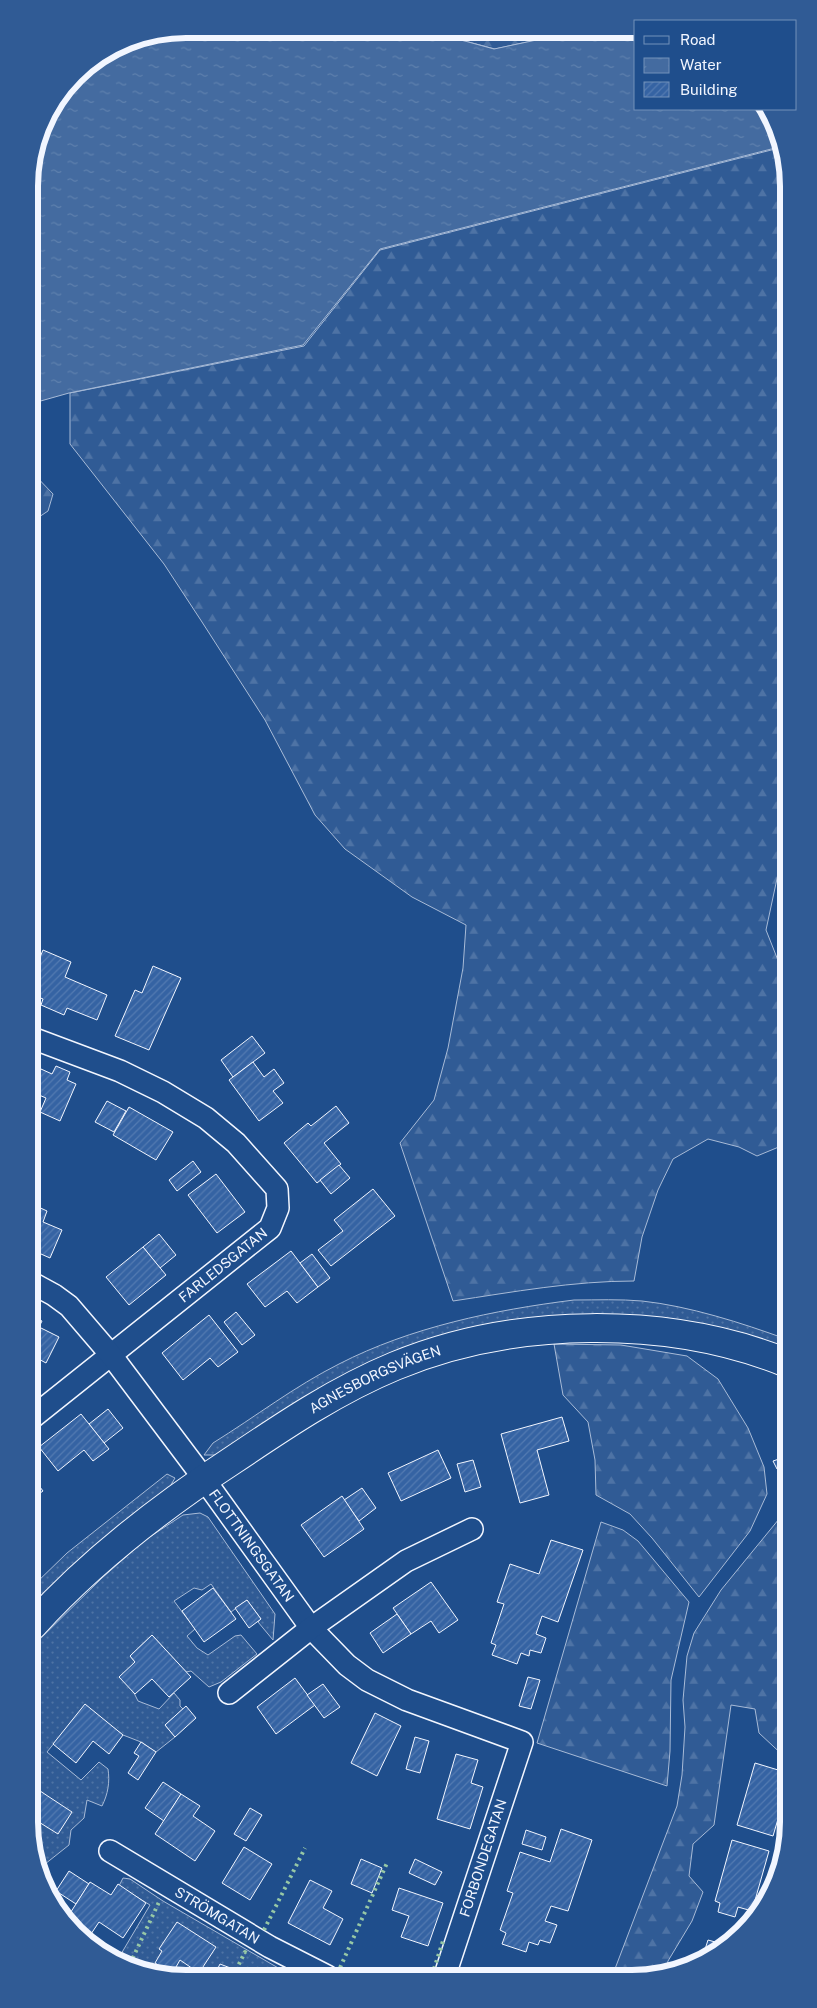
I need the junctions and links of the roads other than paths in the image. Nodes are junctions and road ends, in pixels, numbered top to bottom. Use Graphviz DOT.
graph roads {
  1 [pos="38,1040"];
  2 [pos="38,1286"];
  3 [pos="111,1355"];
  4 [pos="779,1361"];
  5 [pos="38,1413"];
  6 [pos="204,1479"];
  7 [pos="472,1529"];
  8 [pos="38,1620"];
  9 [pos="311,1628"];
  10 [pos="229,1693"];
  11 [pos="522,1742"];
  12 [pos="110,1851"];
  13 [pos="315,1970"];
  14 [pos="447,1970"];
  1 -- 3 [label="street, FARLEDSGATAN"];
  2 -- 3 [label="street, FLOTTNINGSGATAN"];
  3 -- 5 [label="street, FARLEDSGATAN"];
  3 -- 6 [label="street, FLOTTNINGSGATAN"];
  4 -- 6 [label="street, AGNESBORGSVÄGEN"];
  6 -- 8 [label="street, AGNESBORGSVÄGEN"];
  6 -- 9 [label="street, FLOTTNINGSGATAN"];
  7 -- 9 [label="street"];
  9 -- 10 [label="street"];
  9 -- 11 [label="street, FLOTTNINGSGATAN"];
  11 -- 14 [label="street, FORBONDEGATAN"];
  12 -- 13 [label="street, STRÖMGATAN"];
}
